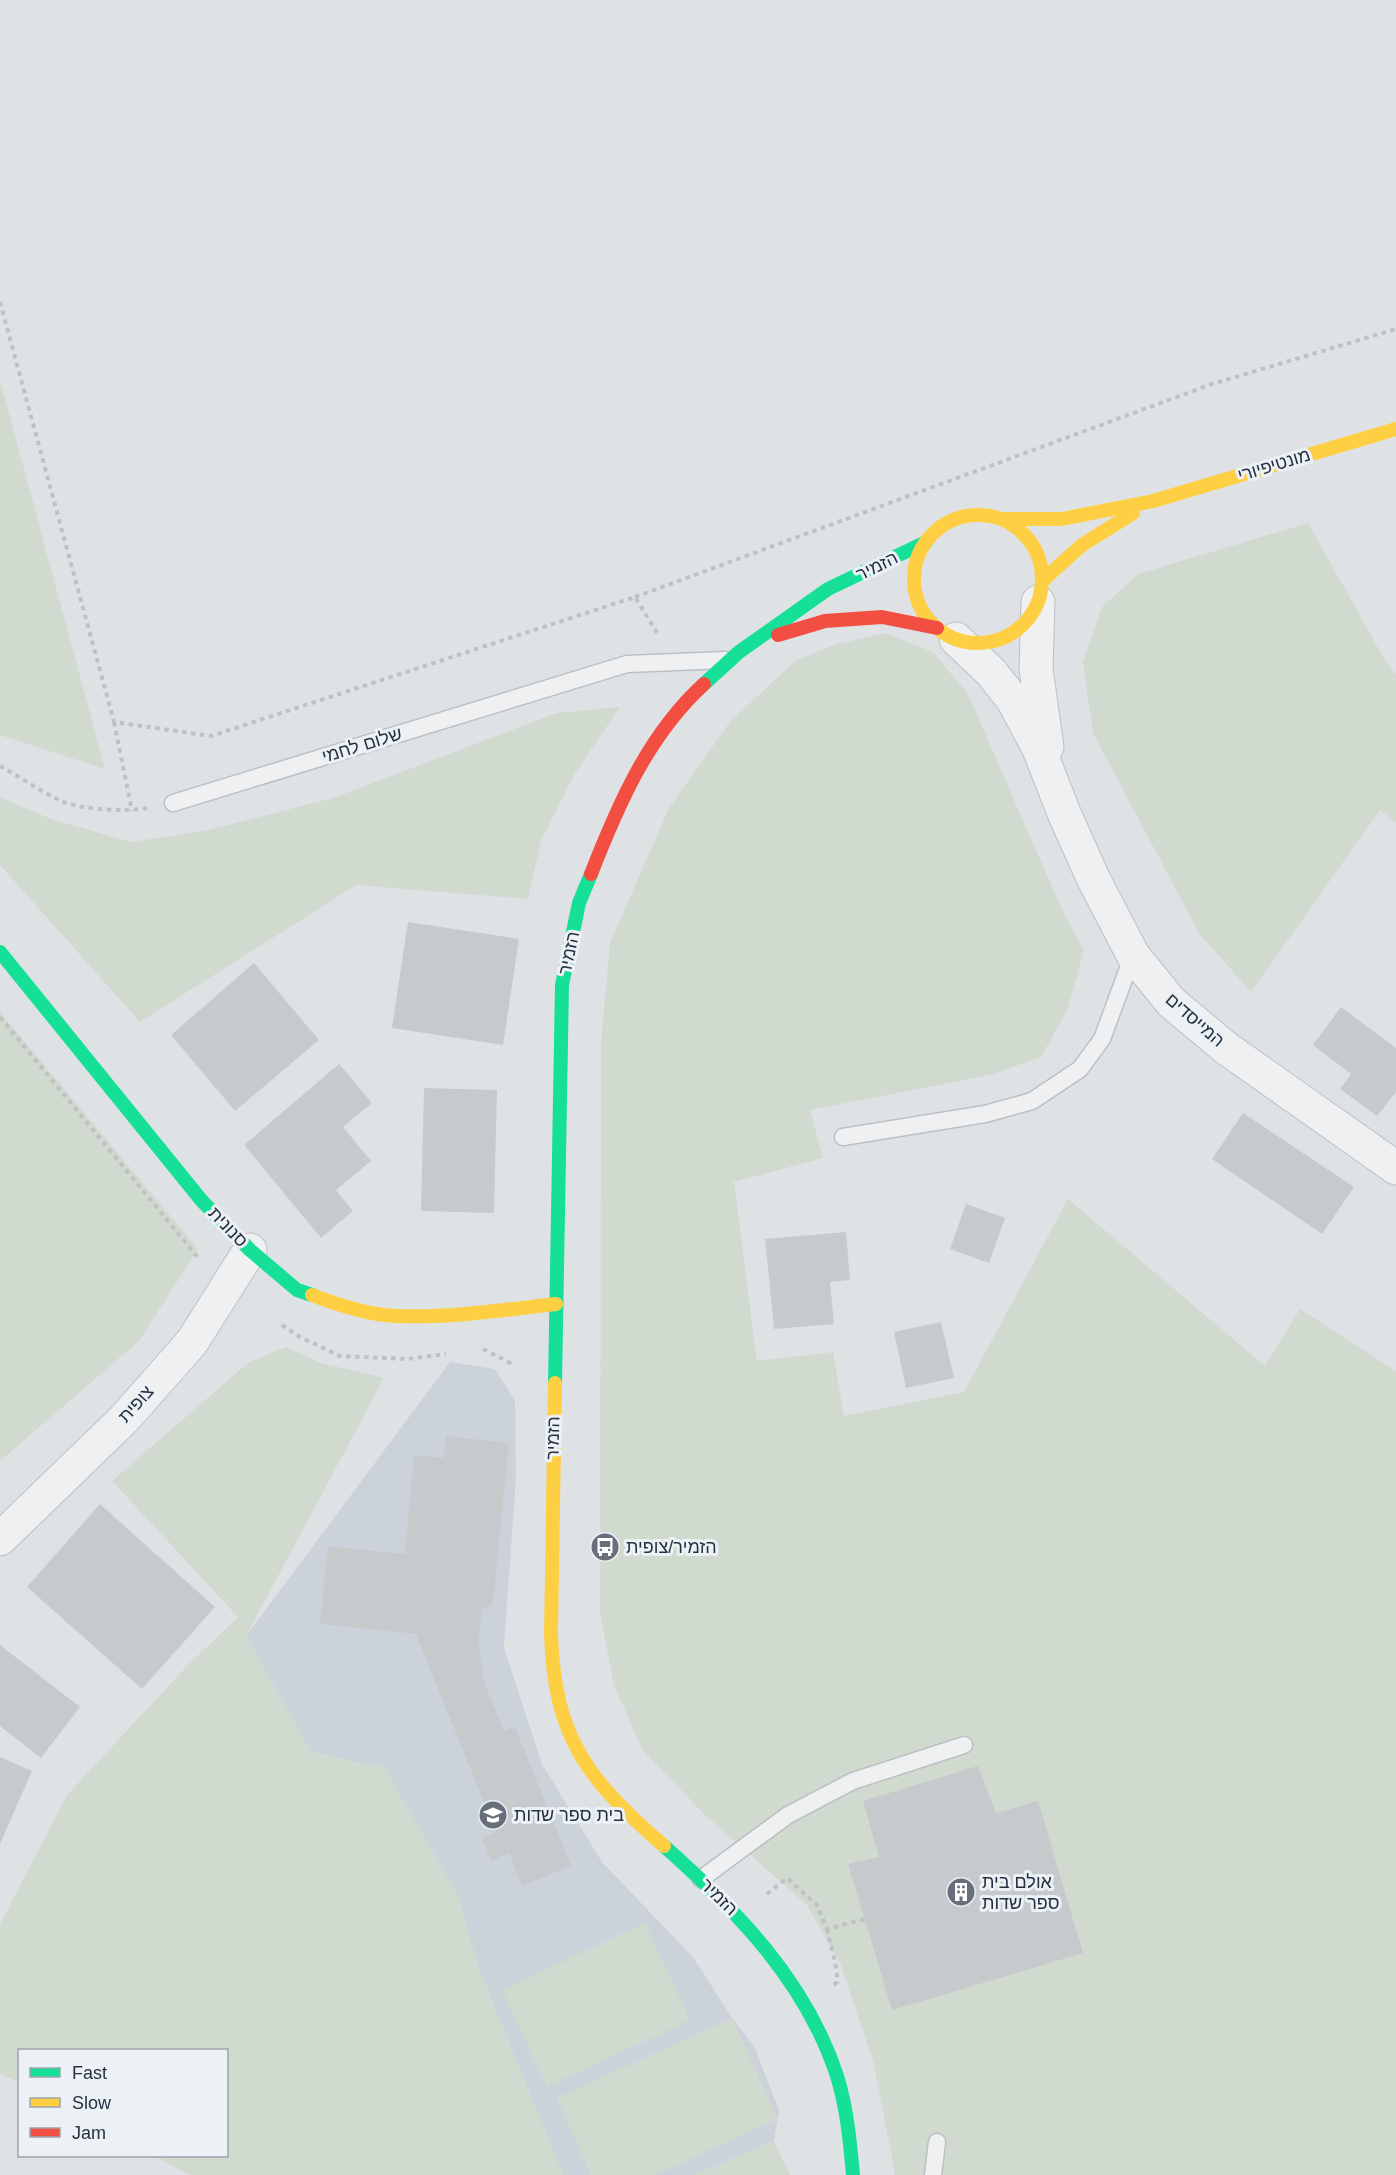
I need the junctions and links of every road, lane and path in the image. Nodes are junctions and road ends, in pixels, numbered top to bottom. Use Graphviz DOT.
graph roads {
  1 [pos="0,302"];
  2 [pos="1396,329"];
  3 [pos="1396,429"];
  4 [pos="1153,501"];
  5 [pos="1000,519"];
  6 [pos="926,542"];
  7 [pos="1040,591"];
  8 [pos="635,597"];
  9 [pos="947,634"];
  10 [pos="735,656"];
  11 [pos="676,663"];
  12 [pos="114,722"];
  13 [pos="0,766"];
  14 [pos="172,804"];
  15 [pos="132,811"];
  16 [pos="1064,813"];
  17 [pos="0,952"];
  18 [pos="1133,955"];
  19 [pos="0,1017"];
  20 [pos="843,1137"];
  21 [pos="1396,1168"];
  22 [pos="250,1250"];
  23 [pos="200,1260"];
  24 [pos="556,1304"];
  25 [pos="484,1349"];
  26 [pos="512,1364"];
  27 [pos="0,1539"];
  28 [pos="964,1745"];
  29 [pos="701,1879"];
  30 [pos="827,1929"];
  31 [pos="828,1990"];
  32 [pos="937,2142"];
  33 [pos="853,2175"];
  34 [pos="933,2175"];
  1 -- 12 [label="path"];
  2 -- 8 [label="path"];
  3 -- 4 [label="street, מונטיפיורי"];
  4 -- 5 [label="street, מונטיפיורי"];
  4 -- 7 [label="street, מונטיפיורי"];
  5 -- 6 [label="street"];
  5 -- 7 [label="street"];
  6 -- 9 [label="street"];
  6 -- 10 [label="street, הזמיר"];
  7 -- 9 [label="street"];
  7 -- 16 [label="street, המייסדים"];
  8 -- 11 [label="path"];
  8 -- 12 [label="path"];
  9 -- 10 [label="street, הזמיר"];
  9 -- 16 [label="street, המייסדים"];
  10 -- 11 [label="lane, שלום לחמי"];
  10 -- 24 [label="street, הזמיר"];
  11 -- 14 [label="lane, שלום לחמי"];
  12 -- 15 [label="path"];
  13 -- 15 [label="path"];
  14 -- 15 [label="path"];
  16 -- 18 [label="street, המייסדים"];
  17 -- 22 [label="street, סנונית"];
  18 -- 20 [label="lane"];
  18 -- 21 [label="street, המייסדים"];
  19 -- 23 [label="path"];
  22 -- 24 [label="street, סנונית"];
  22 -- 27 [label="street, צופית"];
  24 -- 29 [label="street, הזמיר"];
  25 -- 26 [label="path"];
  28 -- 29 [label="lane"];
  29 -- 33 [label="street, הזמיר"];
  30 -- 31 [label="path"];
  32 -- 34 [label="lane"];
}
